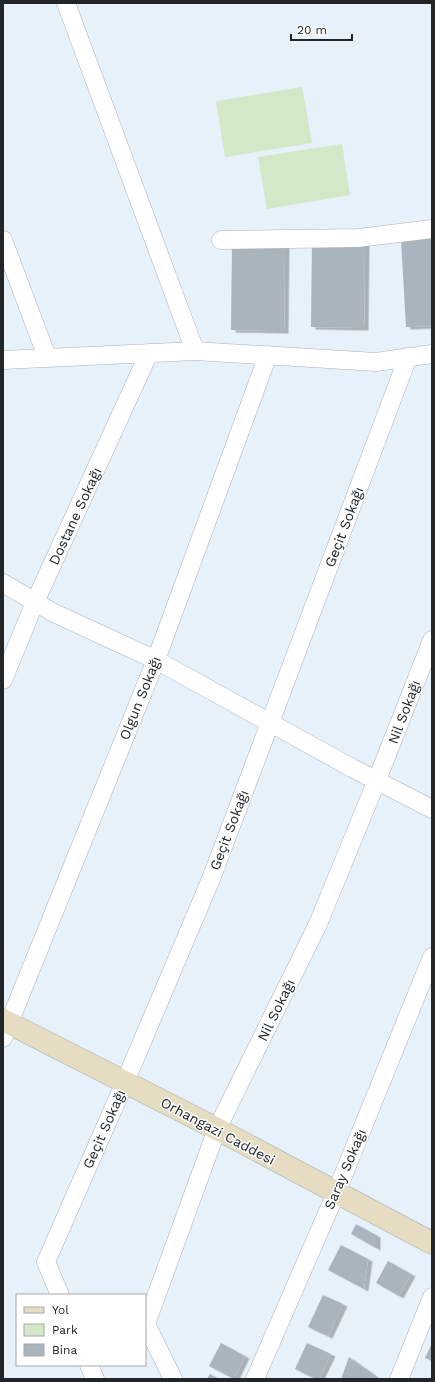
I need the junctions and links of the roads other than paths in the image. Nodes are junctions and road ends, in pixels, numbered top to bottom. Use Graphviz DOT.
graph roads {
  1 [pos="66,3"];
  2 [pos="432,229"];
  3 [pos="3,240"];
  4 [pos="221,240"];
  5 [pos="194,351"];
  6 [pos="150,353"];
  7 [pos="432,354"];
  8 [pos="268,355"];
  9 [pos="408,357"];
  10 [pos="47,358"];
  11 [pos="3,360"];
  12 [pos="3,583"];
  13 [pos="35,602"];
  14 [pos="432,640"];
  15 [pos="156,660"];
  16 [pos="3,680"];
  17 [pos="269,723"];
  18 [pos="377,780"];
  19 [pos="432,809"];
  20 [pos="432,958"];
  21 [pos="5,1027"];
  22 [pos="125,1082"];
  23 [pos="217,1130"];
  24 [pos="336,1193"];
  25 [pos="432,1243"];
  26 [pos="60,1294"];
  27 [pos="432,1297"];
  28 [pos="89,1366"];
  29 [pos="95,1379"];
  30 [pos="172,1379"];
  31 [pos="255,1379"];
  32 [pos="399,1379"];
  1 -- 5 [label="street"];
  2 -- 4 [label="street"];
  3 -- 10 [label="street"];
  5 -- 6 [label="street"];
  5 -- 8 [label="street"];
  6 -- 10 [label="street"];
  6 -- 13 [label="street, Dostane Sokağı"];
  7 -- 9 [label="street"];
  8 -- 9 [label="street"];
  8 -- 15 [label="street, Olgun Sokağı"];
  9 -- 17 [label="street, Geçit Sokağı"];
  10 -- 11 [label="street"];
  12 -- 13 [label="street"];
  13 -- 15 [label="street"];
  13 -- 16 [label="street, Dostane Sokağı"];
  14 -- 18 [label="street, Nil Sokağı"];
  15 -- 17 [label="street"];
  15 -- 21 [label="street, Olgun Sokağı"];
  17 -- 18 [label="street"];
  17 -- 22 [label="street, Geçit Sokağı"];
  18 -- 19 [label="street"];
  18 -- 23 [label="street, Nil Sokağı"];
  20 -- 24 [label="street, Saray Sokağı"];
  21 -- 22 [label="street, Orhangazi Caddesi"];
  22 -- 23 [label="street, Orhangazi Caddesi"];
  22 -- 26 [label="street, Geçit Sokağı"];
  23 -- 24 [label="street, Orhangazi Caddesi"];
  23 -- 30 [label="street, Nil Sokağı"];
  24 -- 25 [label="street, Orhangazi Caddesi"];
  24 -- 31 [label="street, Saray Sokağı"];
  27 -- 32 [label="street"];
  28 -- 29 [label="street"];
}
